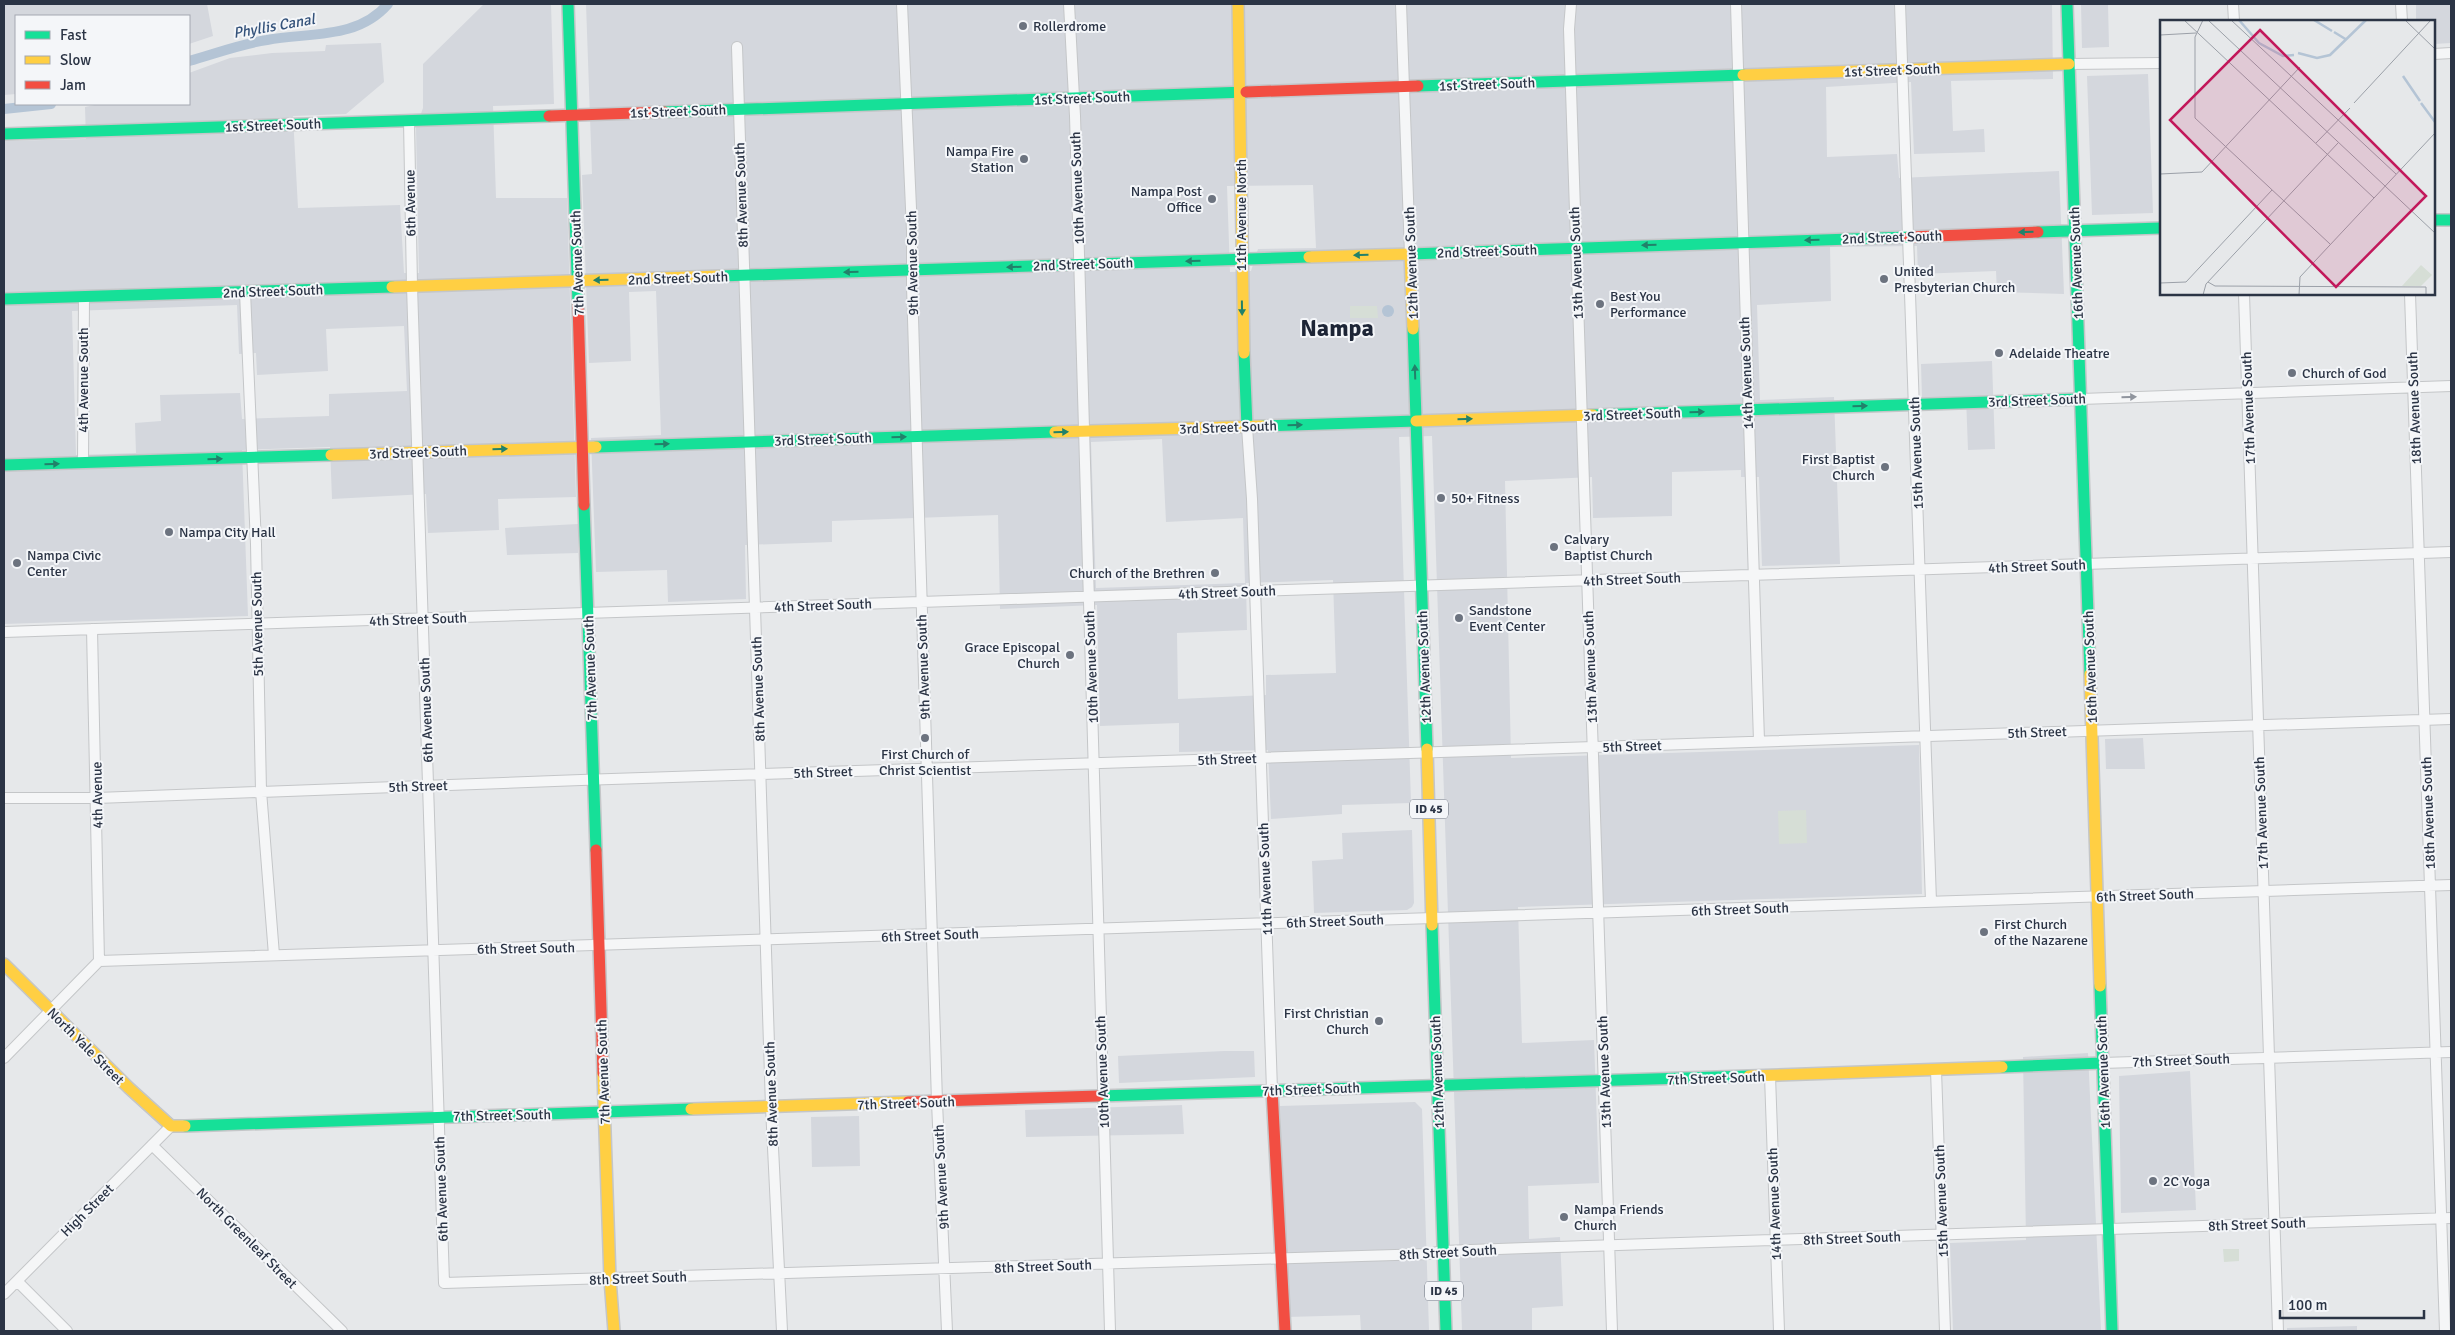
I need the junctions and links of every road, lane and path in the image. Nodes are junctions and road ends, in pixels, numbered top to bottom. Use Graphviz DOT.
graph roads {
  1 [pos="568,4"];
  2 [pos="902,4"];
  3 [pos="1069,4"];
  4 [pos="1238,4"];
  5 [pos="1401,4"];
  6 [pos="1572,4"];
  7 [pos="1736,4"];
  8 [pos="1900,4"];
  9 [pos="2067,4"];
  10 [pos="2233,4"];
  11 [pos="2401,4"];
  12 [pos="2234,20"];
  13 [pos="2402,20"];
  14 [pos="737,47"];
  15 [pos="2451,53"];
  16 [pos="2435,54"];
  17 [pos="2160,63"];
  18 [pos="2068,64"];
  19 [pos="1902,70"];
  20 [pos="1737,76"];
  21 [pos="1571,81"];
  22 [pos="1405,87"];
  23 [pos="1239,92"];
  24 [pos="1073,98"];
  25 [pos="905,104"];
  26 [pos="738,109"];
  27 [pos="571,115"];
  28 [pos="409,121"];
  29 [pos="4,134"];
  30 [pos="2435,220"];
  31 [pos="2451,220"];
  32 [pos="2160,228"];
  33 [pos="2075,230"];
  34 [pos="1909,236"];
  35 [pos="1742,242"];
  36 [pos="1576,248"];
  37 [pos="1410,254"];
  38 [pos="1242,259"];
  39 [pos="1079,264"];
  40 [pos="912,270"];
  41 [pos="744,275"];
  42 [pos="578,281"];
  43 [pos="412,286"];
  44 [pos="245,292"];
  45 [pos="2244,295"];
  46 [pos="2410,295"];
  47 [pos="84,297"];
  48 [pos="4,299"];
  49 [pos="2451,386"];
  50 [pos="2413,387"];
  51 [pos="2248,392"];
  52 [pos="2081,398"];
  53 [pos="1915,404"];
  54 [pos="1747,410"];
  55 [pos="1581,416"];
  56 [pos="1416,421"];
  57 [pos="1246,427"];
  58 [pos="1084,432"];
  59 [pos="917,436"];
  60 [pos="750,442"];
  61 [pos="583,447"];
  62 [pos="417,452"];
  63 [pos="253,457"];
  64 [pos="83,463"];
  65 [pos="4,465"];
  66 [pos="2451,552"];
  67 [pos="2419,553"];
  68 [pos="2252,558"];
  69 [pos="2086,564"];
  70 [pos="1919,570"];
  71 [pos="1754,575"];
  72 [pos="1587,580"];
  73 [pos="1421,585"];
  74 [pos="1255,590"];
  75 [pos="1089,597"];
  76 [pos="921,602"];
  77 [pos="755,607"];
  78 [pos="588,613"];
  79 [pos="422,619"];
  80 [pos="256,623"];
  81 [pos="92,629"];
  82 [pos="4,632"];
  83 [pos="2451,719"];
  84 [pos="2425,720"];
  85 [pos="2258,725"];
  86 [pos="2092,730"];
  87 [pos="1925,736"];
  88 [pos="1760,741"];
  89 [pos="1592,747"];
  90 [pos="1427,751"];
  91 [pos="1260,757"];
  92 [pos="1093,763"];
  93 [pos="927,768"];
  94 [pos="761,774"];
  95 [pos="594,779"];
  96 [pos="428,785"];
  97 [pos="261,791"];
  98 [pos="4,798"];
  99 [pos="97,798"];
  100 [pos="2451,885"];
  101 [pos="2430,886"];
  102 [pos="2264,891"];
  103 [pos="2098,897"];
  104 [pos="1931,902"];
  105 [pos="1598,913"];
  106 [pos="1432,918"];
  107 [pos="1266,923"];
  108 [pos="1098,929"];
  109 [pos="932,935"];
  110 [pos="766,940"];
  111 [pos="600,946"];
  112 [pos="433,950"];
  113 [pos="274,955"];
  114 [pos="99,961"];
  115 [pos="4,964"];
  116 [pos="50,1010"];
  117 [pos="2436,1052"];
  118 [pos="2451,1052"];
  119 [pos="4,1058"];
  120 [pos="2269,1058"];
  121 [pos="2102,1063"];
  122 [pos="1936,1070"];
  123 [pos="1770,1076"];
  124 [pos="1604,1082"];
  125 [pos="1438,1085"];
  126 [pos="1272,1090"];
  127 [pos="1103,1096"];
  128 [pos="937,1102"];
  129 [pos="771,1107"];
  130 [pos="605,1112"];
  131 [pos="439,1116"];
  132 [pos="171,1126"];
  133 [pos="152,1145"];
  134 [pos="2446,1218"];
  135 [pos="2275,1223"];
  136 [pos="2108,1228"];
  137 [pos="1942,1234"];
  138 [pos="1776,1240"];
  139 [pos="1610,1245"];
  140 [pos="1443,1251"];
  141 [pos="1281,1259"];
  142 [pos="1108,1264"];
  143 [pos="945,1269"];
  144 [pos="780,1274"];
  145 [pos="610,1279"];
  146 [pos="17,1281"];
  147 [pos="444,1283"];
  148 [pos="4,1294"];
  149 [pos="67,1331"];
  150 [pos="342,1331"];
  151 [pos="614,1331"];
  152 [pos="782,1331"];
  153 [pos="947,1331"];
  154 [pos="1110,1331"];
  155 [pos="1285,1331"];
  156 [pos="1446,1331"];
  157 [pos="1612,1331"];
  158 [pos="1778,1331"];
  159 [pos="1945,1331"];
  160 [pos="2112,1331"];
  161 [pos="2278,1331"];
  162 [pos="2445,1331"];
  1 -- 27 [label="main road, 7th Avenue South"];
  2 -- 25 [label="street, 9th Avenue South"];
  3 -- 24 [label="street, 10th Avenue South"];
  4 -- 23 [label="main road, 11th Avenue North"];
  5 -- 22 [label="street, 12th Avenue South"];
  6 -- 21 [label="street, 13th Avenue South"];
  7 -- 20 [label="street, 14th Avenue South"];
  8 -- 19 [label="street, 15th Avenue South"];
  9 -- 18 [label="main road, 16th Avenue South"];
  10 -- 12 [label="street"];
  11 -- 13 [label="street"];
  14 -- 26 [label="street, 8th Avenue South"];
  15 -- 16 [label="street"];
  17 -- 18 [label="street, 1st Street South"];
  18 -- 19 [label="main road, 1st Street South"];
  18 -- 33 [label="main road, 16th Avenue South"];
  19 -- 20 [label="main road, 1st Street South"];
  19 -- 34 [label="street, 15th Avenue South"];
  20 -- 21 [label="main road, 1st Street South"];
  20 -- 35 [label="street, 14th Avenue South"];
  21 -- 22 [label="main road, 1st Street South"];
  21 -- 36 [label="street, 13th Avenue South"];
  22 -- 23 [label="main road, 1st Street South"];
  22 -- 37 [label="street, 12th Avenue South"];
  23 -- 24 [label="main road, 1st Street South"];
  23 -- 38 [label="main road, 11th Avenue North"];
  24 -- 25 [label="main road, 1st Street South"];
  24 -- 39 [label="street, 10th Avenue South"];
  25 -- 26 [label="main road, 1st Street South"];
  25 -- 40 [label="street, 9th Avenue South"];
  26 -- 27 [label="main road, 1st Street South"];
  26 -- 41 [label="street, 8th Avenue South"];
  27 -- 28 [label="main road, 1st Street South"];
  27 -- 42 [label="main road, 7th Avenue South"];
  28 -- 29 [label="main road, 1st Street South"];
  28 -- 43 [label="street, 6th Avenue"];
  30 -- 31 [label="main road"];
  32 -- 33 [label="main road, 2nd Street South"];
  33 -- 34 [label="main road, 2nd Street South, one-way"];
  33 -- 52 [label="main road, 16th Avenue South"];
  34 -- 35 [label="main road, 2nd Street South, one-way"];
  34 -- 53 [label="street, 15th Avenue South"];
  35 -- 36 [label="main road, 2nd Street South, one-way"];
  35 -- 54 [label="street, 14th Avenue South"];
  36 -- 37 [label="main road, 2nd Street South"];
  36 -- 55 [label="street, 13th Avenue South"];
  37 -- 38 [label="main road, 2nd Street South, one-way"];
  56 -- 37 [label="main road, 12th Avenue South, one-way"];
  38 -- 39 [label="main road, 2nd Street South, one-way"];
  38 -- 57 [label="main road, 11th Avenue North, one-way"];
  39 -- 40 [label="main road, 2nd Street South, one-way"];
  39 -- 58 [label="street, 10th Avenue South"];
  40 -- 41 [label="main road, 2nd Street South, one-way"];
  40 -- 59 [label="street, 9th Avenue South"];
  41 -- 42 [label="main road, 2nd Street South, one-way"];
  41 -- 60 [label="street, 8th Avenue South"];
  42 -- 43 [label="main road, 2nd Street South"];
  42 -- 61 [label="main road, 7th Avenue South"];
  43 -- 44 [label="main road, 2nd Street South"];
  43 -- 62 [label="street, 6th Avenue South"];
  44 -- 47 [label="main road, 2nd Street South"];
  44 -- 63 [label="street, 5th Avenue South"];
  45 -- 51 [label="street, 17th Avenue South"];
  46 -- 50 [label="street, 18th Avenue South"];
  47 -- 48 [label="main road, 2nd Street South"];
  47 -- 64 [label="street, 4th Avenue South"];
  49 -- 50 [label="street, 3rd Street South"];
  50 -- 51 [label="street, 3rd Street South"];
  50 -- 67 [label="street, 18th Avenue South"];
  52 -- 51 [label="street, 3rd Street South, one-way"];
  51 -- 68 [label="street, 17th Avenue South"];
  52 -- 53 [label="main road, 3rd Street South"];
  52 -- 69 [label="main road, 16th Avenue South"];
  54 -- 53 [label="main road, 3rd Street South, one-way"];
  53 -- 70 [label="street, 15th Avenue South"];
  55 -- 54 [label="main road, 3rd Street South, one-way"];
  54 -- 71 [label="street, 14th Avenue South"];
  56 -- 55 [label="main road, 3rd Street South, one-way"];
  55 -- 72 [label="street, 13th Avenue South"];
  57 -- 56 [label="main road, 3rd Street South, one-way"];
  56 -- 73 [label="main road, 12th Avenue South / ID 45"];
  57 -- 58 [label="main road, 3rd Street South"];
  57 -- 74 [label="street, 11th Avenue South"];
  59 -- 58 [label="main road, 3rd Street South, one-way"];
  58 -- 75 [label="street, 10th Avenue South"];
  60 -- 59 [label="main road, 3rd Street South, one-way"];
  59 -- 76 [label="street, 9th Avenue South"];
  61 -- 60 [label="main road, 3rd Street South, one-way"];
  60 -- 77 [label="street, 8th Avenue South"];
  62 -- 61 [label="main road, 3rd Street South, one-way"];
  61 -- 78 [label="main road, 7th Avenue South"];
  62 -- 63 [label="main road, 3rd Street South"];
  62 -- 79 [label="street, 6th Avenue South"];
  64 -- 63 [label="main road, 3rd Street South, one-way"];
  63 -- 80 [label="street, 5th Avenue South"];
  65 -- 64 [label="main road, 3rd Street South, one-way"];
  66 -- 67 [label="street, 4th Street South"];
  67 -- 68 [label="street, 4th Street South"];
  67 -- 84 [label="street, 18th Avenue South"];
  68 -- 69 [label="street, 4th Street South"];
  68 -- 85 [label="street, 17th Avenue South"];
  69 -- 70 [label="street, 4th Street South"];
  69 -- 86 [label="main road, 16th Avenue South"];
  70 -- 71 [label="street, 4th Street South"];
  70 -- 87 [label="street, 15th Avenue South"];
  71 -- 72 [label="street, 4th Street South"];
  71 -- 88 [label="street, 14th Avenue South"];
  72 -- 73 [label="street, 4th Street South"];
  72 -- 89 [label="street, 13th Avenue South"];
  73 -- 74 [label="street, 4th Street South"];
  73 -- 90 [label="main road, 12th Avenue South / ID 45"];
  74 -- 75 [label="street, 4th Street South"];
  74 -- 91 [label="street, 11th Avenue South"];
  75 -- 76 [label="street, 4th Street South"];
  75 -- 92 [label="street, 10th Avenue South"];
  76 -- 77 [label="street, 4th Street South"];
  76 -- 93 [label="street, 9th Avenue South"];
  77 -- 78 [label="street, 4th Street South"];
  77 -- 94 [label="street, 8th Avenue South"];
  78 -- 79 [label="street, 4th Street South"];
  78 -- 95 [label="main road, 7th Avenue South"];
  79 -- 80 [label="street, 4th Street South"];
  79 -- 96 [label="street, 6th Avenue South"];
  80 -- 81 [label="street, 4th Street South"];
  80 -- 97 [label="street, 5th Avenue South"];
  81 -- 82 [label="street, 4th Street South"];
  81 -- 99 [label="street, 4th Avenue"];
  83 -- 84 [label="street, 5th Street"];
  84 -- 85 [label="street, 5th Street"];
  84 -- 101 [label="street, 18th Avenue South"];
  85 -- 86 [label="street, 5th Street"];
  85 -- 102 [label="street, 17th Avenue South"];
  86 -- 87 [label="street, 5th Street"];
  86 -- 103 [label="main road, 16th Avenue South"];
  87 -- 88 [label="street, 5th Street"];
  87 -- 104 [label="street, 15th Avenue South"];
  88 -- 89 [label="street, 5th Street"];
  89 -- 90 [label="street, 5th Street"];
  89 -- 105 [label="street, 13th Avenue South"];
  90 -- 91 [label="street, 5th Street"];
  90 -- 106 [label="main road, 12th Avenue South / ID 45"];
  91 -- 92 [label="street, 5th Street"];
  91 -- 107 [label="street, 11th Avenue South"];
  92 -- 93 [label="street, 5th Street"];
  92 -- 108 [label="street, 10th Avenue South"];
  93 -- 94 [label="street, 5th Street"];
  93 -- 109 [label="street, 9th Avenue South"];
  94 -- 95 [label="street, 5th Street"];
  94 -- 110 [label="street, 8th Avenue South"];
  95 -- 96 [label="street, 5th Street"];
  95 -- 111 [label="main road, 7th Avenue South"];
  96 -- 97 [label="street, 5th Street"];
  96 -- 112 [label="street, 6th Avenue South"];
  97 -- 99 [label="street, 5th Street"];
  97 -- 113 [label="street, 5th Avenue South"];
  98 -- 99 [label="street, 5th Street"];
  99 -- 114 [label="street, 4th Avenue"];
  100 -- 101 [label="street, 6th Street South"];
  101 -- 102 [label="street, 6th Street South"];
  101 -- 117 [label="street, 18th Avenue South"];
  102 -- 103 [label="street, 6th Street South"];
  102 -- 120 [label="street, 17th Avenue South"];
  103 -- 104 [label="street, 6th Street South"];
  103 -- 121 [label="main road, 16th Avenue South"];
  104 -- 105 [label="street, 6th Street South"];
  105 -- 106 [label="street, 6th Street South"];
  105 -- 124 [label="street, 13th Avenue South"];
  106 -- 107 [label="street, 6th Street South"];
  106 -- 125 [label="main road, 12th Avenue South / ID 45"];
  107 -- 108 [label="street, 6th Street South"];
  107 -- 126 [label="street, 11th Avenue South"];
  108 -- 109 [label="street, 6th Street South"];
  108 -- 127 [label="street, 10th Avenue South"];
  109 -- 110 [label="street, 6th Street South"];
  109 -- 128 [label="street, 9th Avenue South"];
  110 -- 111 [label="street, 6th Street South"];
  110 -- 129 [label="street, 8th Avenue South"];
  111 -- 112 [label="street, 6th Street South"];
  111 -- 130 [label="main road, 7th Avenue South"];
  112 -- 113 [label="street, 6th Street South"];
  112 -- 131 [label="street, 6th Avenue South"];
  113 -- 114 [label="street, 6th Street South"];
  114 -- 116 [label="street"];
  115 -- 116 [label="main road, North Yale Street"];
  116 -- 119 [label="street"];
  116 -- 132 [label="main road, North Yale Street"];
  117 -- 118 [label="street, 7th Street South"];
  117 -- 120 [label="street, 7th Street South"];
  117 -- 134 [label="street, 18th Avenue South"];
  120 -- 121 [label="street, 7th Street South"];
  120 -- 135 [label="street, 17th Avenue South"];
  121 -- 122 [label="main road, 7th Street South"];
  121 -- 136 [label="main road, 16th Avenue South"];
  122 -- 123 [label="main road, 7th Street South"];
  122 -- 137 [label="street, 15th Avenue South"];
  123 -- 124 [label="main road, 7th Street South"];
  123 -- 138 [label="street, 14th Avenue South"];
  124 -- 125 [label="main road, 7th Street South"];
  124 -- 139 [label="street, 13th Avenue South"];
  125 -- 126 [label="main road, 7th Street South"];
  125 -- 140 [label="main road, 12th Avenue South / ID 45"];
  126 -- 127 [label="main road, 7th Street South"];
  126 -- 141 [label="main road, 11th Avenue South"];
  127 -- 128 [label="main road, 7th Street South"];
  127 -- 142 [label="street, 10th Avenue South"];
  128 -- 129 [label="main road, 7th Street South"];
  128 -- 143 [label="street, 9th Avenue South"];
  129 -- 130 [label="main road, 7th Street South"];
  129 -- 144 [label="street, 8th Avenue South"];
  130 -- 131 [label="main road, 7th Street South"];
  130 -- 145 [label="main road, 7th Avenue South"];
  131 -- 132 [label="main road, 7th Street South"];
  131 -- 147 [label="street, 6th Avenue South"];
  132 -- 133 [label="street, High Street"];
  133 -- 146 [label="street, High Street"];
  133 -- 150 [label="street, North Greenleaf Street"];
  134 -- 135 [label="street, 8th Street South"];
  134 -- 162 [label="street, 18th Avenue South"];
  135 -- 136 [label="street, 8th Street South"];
  135 -- 161 [label="street, 17th Avenue South"];
  136 -- 137 [label="street, 8th Street South"];
  136 -- 160 [label="main road, 16th Avenue South"];
  137 -- 138 [label="street, 8th Street South"];
  137 -- 159 [label="street, 15th Avenue South"];
  138 -- 139 [label="street, 8th Street South"];
  138 -- 158 [label="street, 14th Avenue South"];
  139 -- 140 [label="street, 8th Street South"];
  139 -- 157 [label="street, 13th Avenue South"];
  140 -- 141 [label="street, 8th Street South"];
  140 -- 156 [label="main road, 12th Avenue South / ID 45"];
  141 -- 142 [label="street, 8th Street South"];
  141 -- 155 [label="main road, 11th Avenue South"];
  142 -- 143 [label="street, 8th Street South"];
  142 -- 154 [label="street, 10th Avenue South"];
  143 -- 144 [label="street, 8th Street South"];
  143 -- 153 [label="street, 9th Avenue South"];
  144 -- 145 [label="street, 8th Street South"];
  144 -- 152 [label="street, 8th Avenue South"];
  145 -- 147 [label="street, 8th Street South"];
  145 -- 151 [label="main road, 7th Avenue South"];
  146 -- 148 [label="street, High Street"];
  146 -- 149 [label="street"];
}
